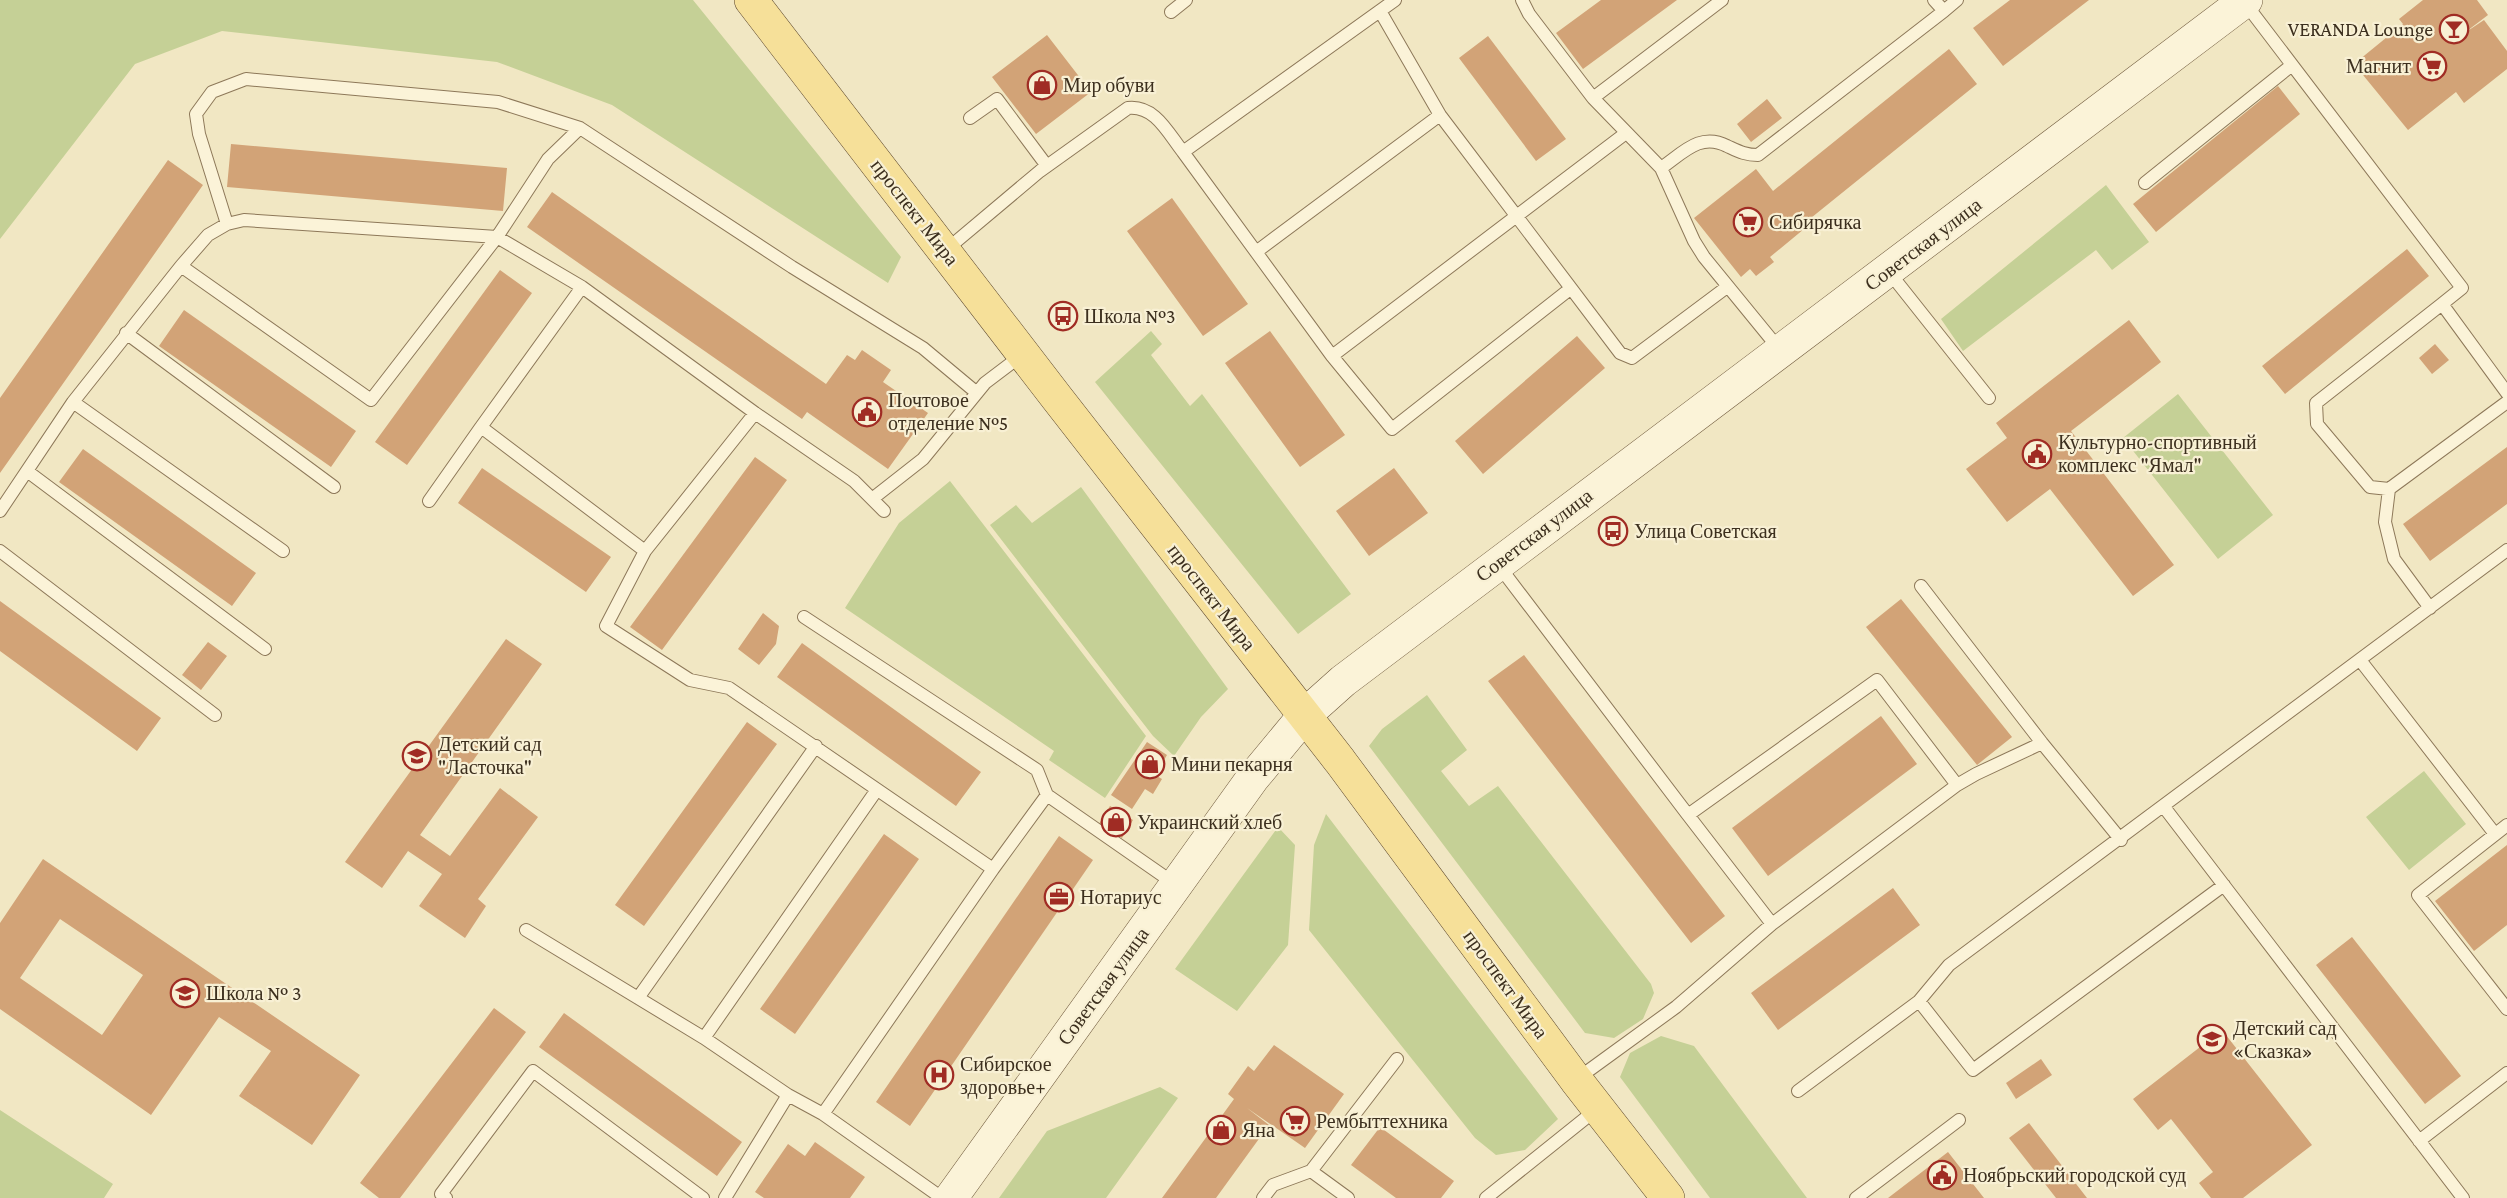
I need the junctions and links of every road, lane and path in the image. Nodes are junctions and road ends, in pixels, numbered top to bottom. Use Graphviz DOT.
graph roads {
  1 [pos="751,0"];
  2 [pos="1186,0"];
  3 [pos="1395,0"];
  4 [pos="1522,0"];
  5 [pos="1722,0"];
  6 [pos="1935,0"];
  7 [pos="1957,0"];
  8 [pos="2245,1"];
  9 [pos="1380,11"];
  10 [pos="1944,11"];
  11 [pos="1171,12"];
  12 [pos="2292,65"];
  13 [pos="1593,98"];
  14 [pos="1440,116"];
  15 [pos="970,118"];
  16 [pos="580,128"];
  17 [pos="1626,133"];
  18 [pos="1183,152"];
  19 [pos="1047,166"];
  20 [pos="1661,168"];
  21 [pos="2145,183"];
  22 [pos="1516,216"];
  23 [pos="226,224"];
  24 [pos="497,237"];
  25 [pos="945,250"];
  26 [pos="1256,252"];
  27 [pos="181,266"];
  28 [pos="1888,271"];
  29 [pos="582,286"];
  30 [pos="1727,287"];
  31 [pos="1569,289"];
  32 [pos="2442,304"];
  33 [pos="126,333"];
  34 [pos="1781,351"];
  35 [pos="1023,354"];
  36 [pos="1332,356"];
  37 [pos="976,393"];
  38 [pos="2507,393"];
  39 [pos="1989,398"];
  40 [pos="73,402"];
  41 [pos="2507,402"];
  42 [pos="755,413"];
  43 [pos="481,427"];
  44 [pos="27,471"];
  45 [pos="334,487"];
  46 [pos="2389,489"];
  47 [pos="872,499"];
  48 [pos="429,501"];
  49 [pos="0,511"];
  50 [pos="884,511"];
  51 [pos="283,550"];
  52 [pos="2507,550"];
  53 [pos="0,551"];
  54 [pos="645,551"];
  55 [pos="1497,563"];
  56 [pos="1921,586"];
  57 [pos="2430,608"];
  58 [pos="804,617"];
  59 [pos="265,649"];
  60 [pos="2360,660"];
  61 [pos="215,715"];
  62 [pos="1305,715"];
  63 [pos="2042,743"];
  64 [pos="816,746"];
  65 [pos="1957,785"];
  66 [pos="876,791"];
  67 [pos="1047,795"];
  68 [pos="2164,807"];
  69 [pos="1688,815"];
  70 [pos="2507,825"];
  71 [pos="2496,834"];
  72 [pos="2121,840"];
  73 [pos="993,870"];
  74 [pos="1176,884"];
  75 [pos="2224,885"];
  76 [pos="1772,924"];
  77 [pos="526,930"];
  78 [pos="638,998"];
  79 [pos="1919,1001"];
  80 [pos="2507,1009"];
  81 [pos="704,1038"];
  82 [pos="1397,1059"];
  83 [pos="2507,1073"];
  84 [pos="1576,1080"];
  85 [pos="1798,1091"];
  86 [pos="788,1095"];
  87 [pos="1598,1108"];
  88 [pos="823,1114"];
  89 [pos="1959,1120"];
  90 [pos="2419,1141"];
  91 [pos="1311,1171"];
  92 [pos="446,1198"];
  93 [pos="703,1198"];
  94 [pos="725,1198"];
  95 [pos="942,1198"];
  96 [pos="951,1198"];
  97 [pos="1263,1198"];
  98 [pos="1348,1198"];
  99 [pos="1486,1198"];
  100 [pos="1668,1198"];
  101 [pos="1856,1198"];
  102 [pos="2463,1198"];
  1 -- 25 [label="main road, проспект Мира"];
  2 -- 11 [label="lane"];
  3 -- 9 [label="lane"];
  4 -- 13 [label="lane"];
  5 -- 13 [label="lane"];
  6 -- 10 [label="lane"];
  7 -- 10 [label="lane"];
  8 -- 12 [label="lane"];
  8 -- 28 [label="main road, Советская улица"];
  9 -- 14 [label="lane"];
  9 -- 18 [label="lane"];
  10 -- 20 [label="lane"];
  12 -- 21 [label="lane"];
  12 -- 32 [label="lane"];
  13 -- 17 [label="lane"];
  14 -- 22 [label="lane"];
  14 -- 26 [label="lane"];
  15 -- 19 [label="lane"];
  16 -- 23 [label="lane"];
  16 -- 24 [label="lane"];
  16 -- 37 [label="lane"];
  17 -- 20 [label="lane"];
  17 -- 22 [label="lane"];
  18 -- 19 [label="lane"];
  18 -- 26 [label="lane"];
  19 -- 25 [label="lane"];
  20 -- 30 [label="lane"];
  22 -- 31 [label="lane"];
  22 -- 36 [label="lane"];
  23 -- 24 [label="lane"];
  23 -- 27 [label="lane"];
  24 -- 27 [label="lane"];
  24 -- 29 [label="lane"];
  25 -- 35 [label="main road, проспект Мира"];
  26 -- 36 [label="lane"];
  27 -- 33 [label="lane"];
  28 -- 34 [label="main road, Советская улица"];
  28 -- 39 [label="lane"];
  29 -- 42 [label="lane"];
  29 -- 43 [label="lane"];
  30 -- 31 [label="lane"];
  30 -- 34 [label="lane"];
  31 -- 36 [label="lane"];
  32 -- 38 [label="lane"];
  32 -- 46 [label="lane"];
  33 -- 40 [label="lane"];
  33 -- 45 [label="lane"];
  34 -- 55 [label="main road, Советская улица"];
  35 -- 37 [label="lane"];
  35 -- 62 [label="main road, проспект Мира"];
  37 -- 47 [label="lane"];
  40 -- 44 [label="lane"];
  40 -- 51 [label="lane"];
  41 -- 46 [label="lane"];
  42 -- 47 [label="lane"];
  42 -- 54 [label="lane"];
  43 -- 48 [label="lane"];
  43 -- 54 [label="lane"];
  44 -- 49 [label="lane"];
  44 -- 59 [label="lane"];
  46 -- 57 [label="lane"];
  47 -- 50 [label="lane"];
  52 -- 57 [label="lane"];
  53 -- 61 [label="lane"];
  54 -- 64 [label="lane"];
  55 -- 62 [label="main road, Советская улица"];
  55 -- 69 [label="lane"];
  56 -- 63 [label="lane"];
  57 -- 60 [label="lane"];
  58 -- 67 [label="lane"];
  60 -- 68 [label="lane"];
  60 -- 71 [label="lane"];
  62 -- 74 [label="main road, Советская улица"];
  62 -- 84 [label="main road, проспект Мира"];
  63 -- 65 [label="lane"];
  63 -- 72 [label="lane"];
  64 -- 66 [label="lane"];
  64 -- 78 [label="lane"];
  65 -- 69 [label="lane"];
  65 -- 76 [label="lane"];
  66 -- 73 [label="lane"];
  66 -- 81 [label="lane"];
  67 -- 73 [label="lane"];
  67 -- 74 [label="lane"];
  68 -- 72 [label="lane"];
  68 -- 75 [label="lane"];
  69 -- 76 [label="lane"];
  70 -- 71 [label="lane"];
  71 -- 80 [label="lane"];
  72 -- 79 [label="lane"];
  73 -- 88 [label="lane"];
  74 -- 96 [label="main road, Советская улица"];
  75 -- 79 [label="lane"];
  75 -- 90 [label="lane"];
  76 -- 84 [label="lane"];
  77 -- 78 [label="lane"];
  78 -- 81 [label="lane"];
  79 -- 85 [label="lane"];
  81 -- 86 [label="lane"];
  82 -- 91 [label="lane"];
  83 -- 90 [label="lane"];
  84 -- 87 [label="main road, проспект Мира"];
  86 -- 88 [label="lane"];
  86 -- 94 [label="lane"];
  87 -- 99 [label="lane"];
  87 -- 100 [label="main road, проспект Мира"];
  88 -- 95 [label="lane"];
  89 -- 101 [label="lane"];
  90 -- 102 [label="lane"];
  91 -- 97 [label="lane"];
  91 -- 98 [label="lane"];
  92 -- 93 [label="lane"];
}
